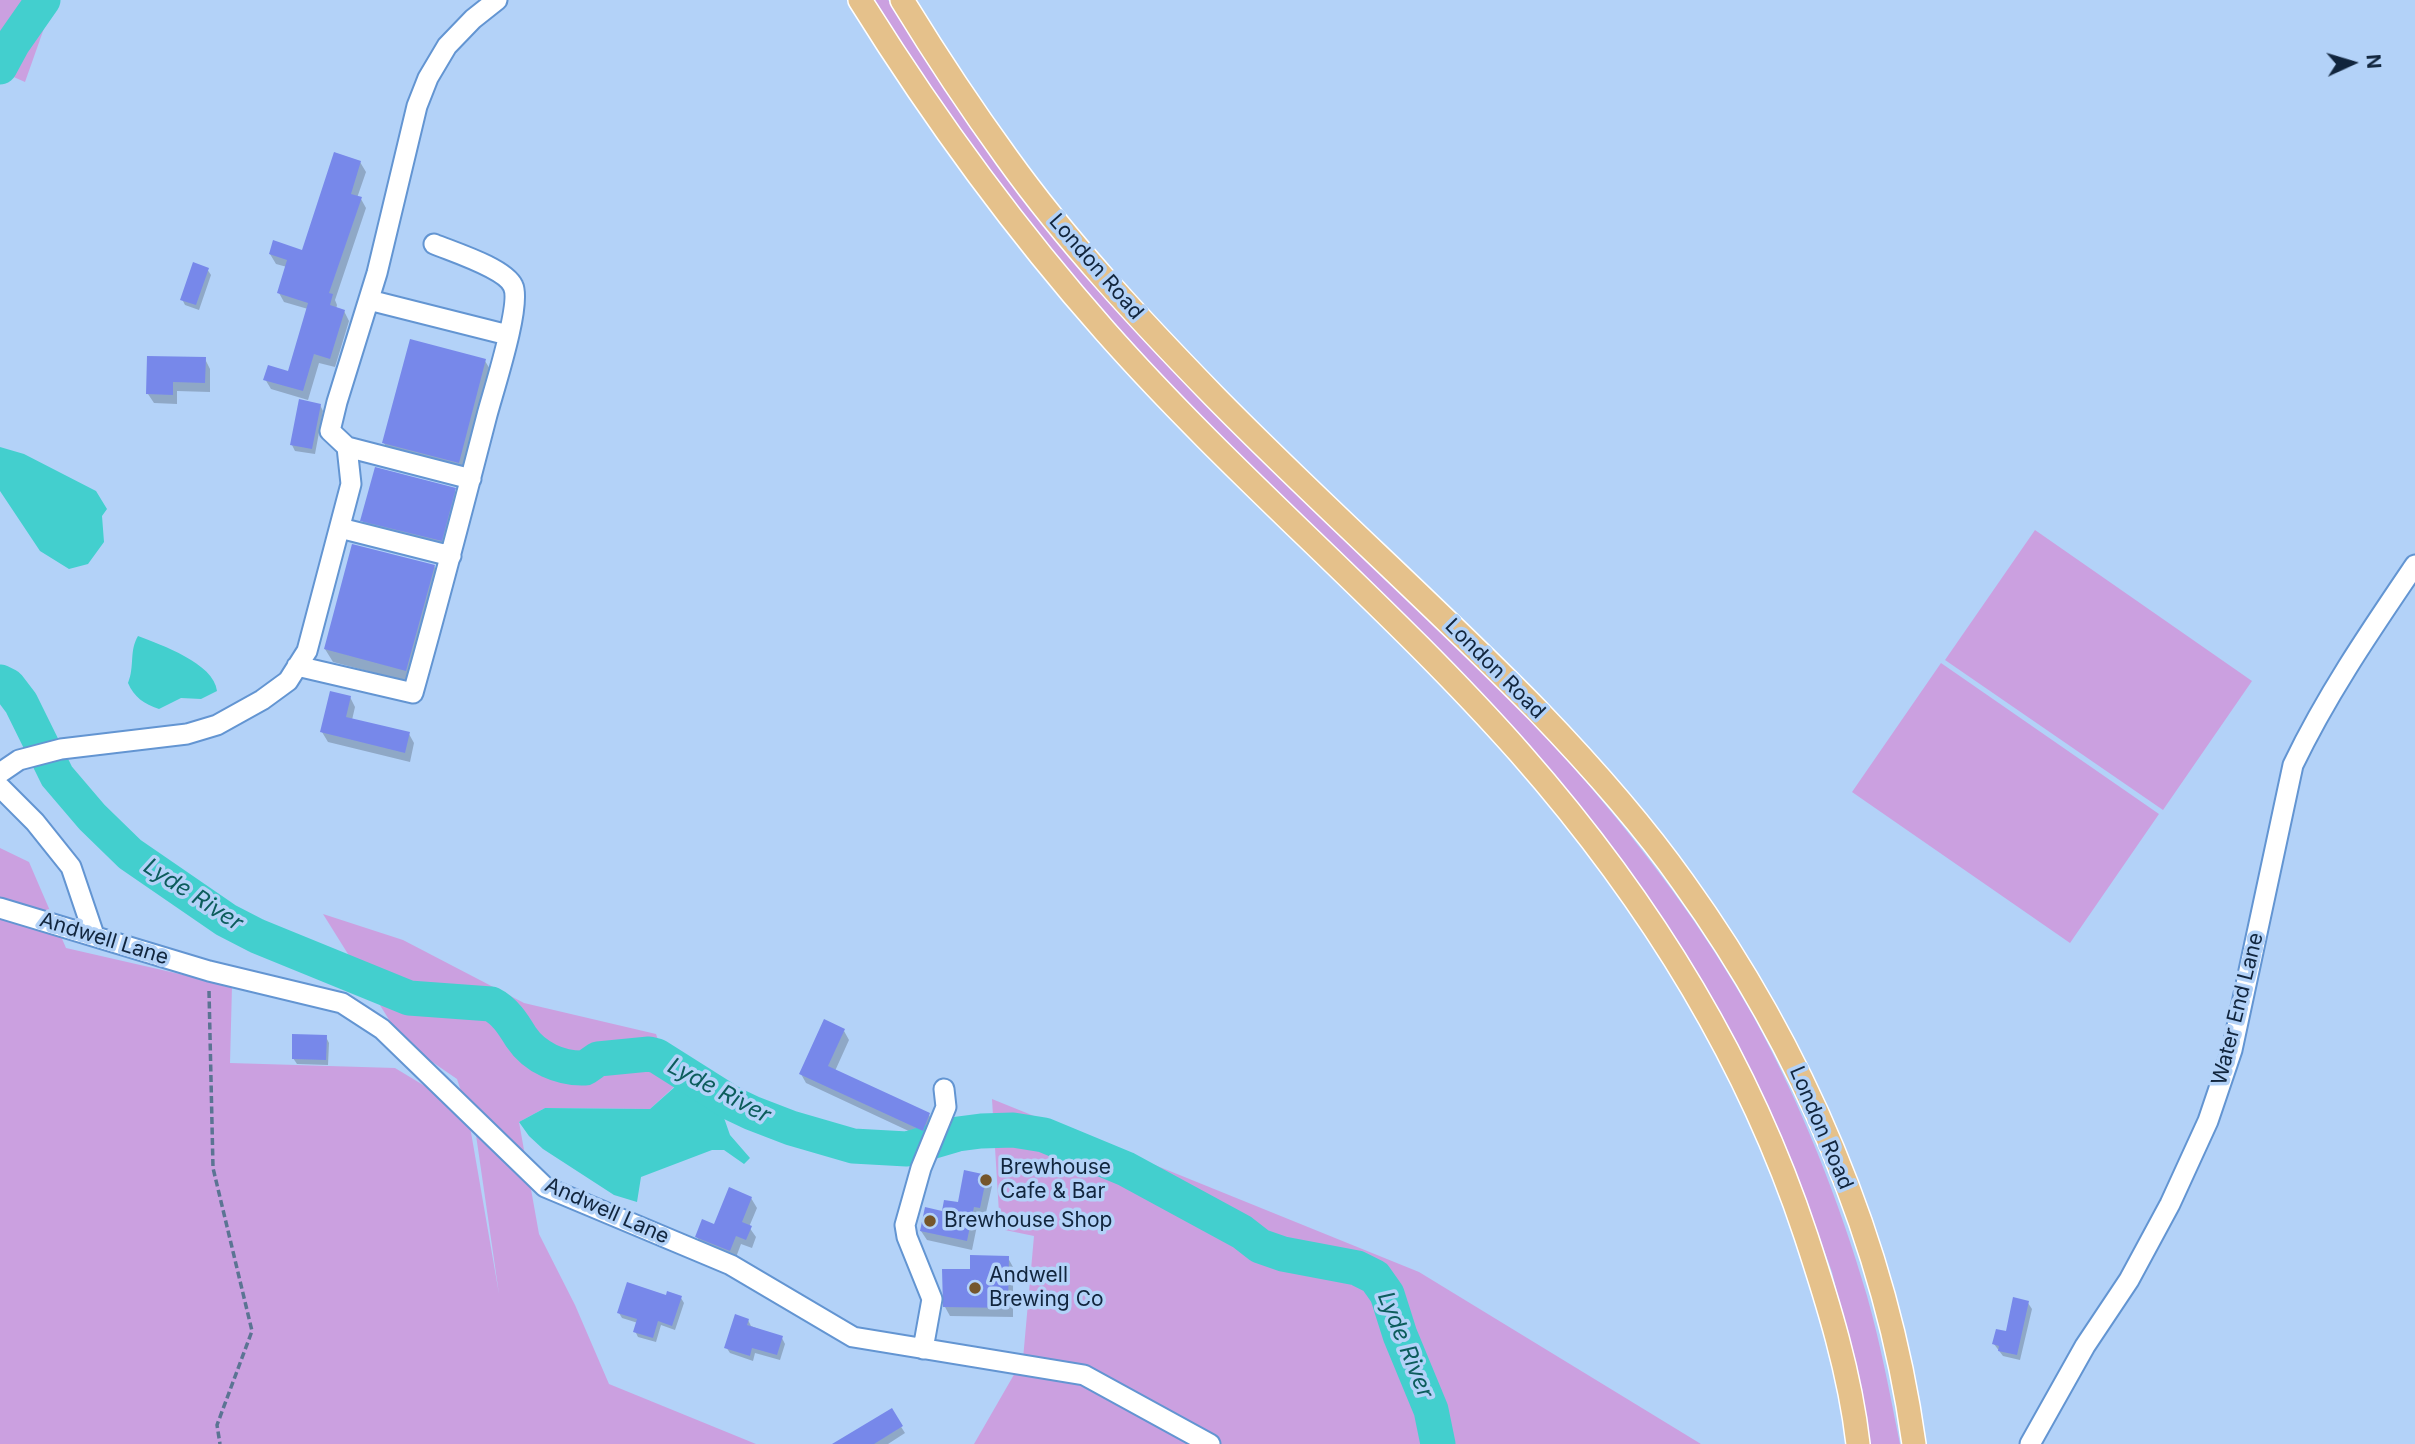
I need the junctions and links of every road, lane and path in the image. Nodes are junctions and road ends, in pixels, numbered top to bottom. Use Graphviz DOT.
graph roads {
  1 [pos="498,0"];
  2 [pos="860,0"];
  3 [pos="902,0"];
  4 [pos="434,244"];
  5 [pos="369,300"];
  6 [pos="508,335"];
  7 [pos="347,447"];
  8 [pos="471,479"];
  9 [pos="340,528"];
  10 [pos="451,556"];
  11 [pos="2415,565"];
  12 [pos="297,666"];
  13 [pos="0,773"];
  14 [pos="0,787"];
  15 [pos="0,908"];
  16 [pos="94,935"];
  17 [pos="209,971"];
  18 [pos="944,1089"];
  19 [pos="923,1349"];
  20 [pos="220,1444"];
  21 [pos="1210,1444"];
  22 [pos="1858,1444"];
  23 [pos="1914,1444"];
  24 [pos="2030,1444"];
  1 -- 5 [label="street"];
  2 -- 22 [label="main road, London Road"];
  3 -- 23 [label="main road, London Road"];
  4 -- 6 [label="street"];
  5 -- 6 [label="street"];
  5 -- 7 [label="street"];
  6 -- 8 [label="street"];
  7 -- 8 [label="street"];
  7 -- 9 [label="street"];
  8 -- 10 [label="street"];
  9 -- 10 [label="street"];
  9 -- 12 [label="street"];
  10 -- 12 [label="street"];
  11 -- 24 [label="street, Water End Lane"];
  12 -- 13 [label="street"];
  14 -- 16 [label="street"];
  15 -- 16 [label="street, Andwell Lane"];
  16 -- 17 [label="street, Andwell Lane"];
  17 -- 19 [label="street, Andwell Lane"];
  17 -- 20 [label="path"];
  18 -- 19 [label="street"];
  19 -- 21 [label="street, Andwell Lane"];
}
